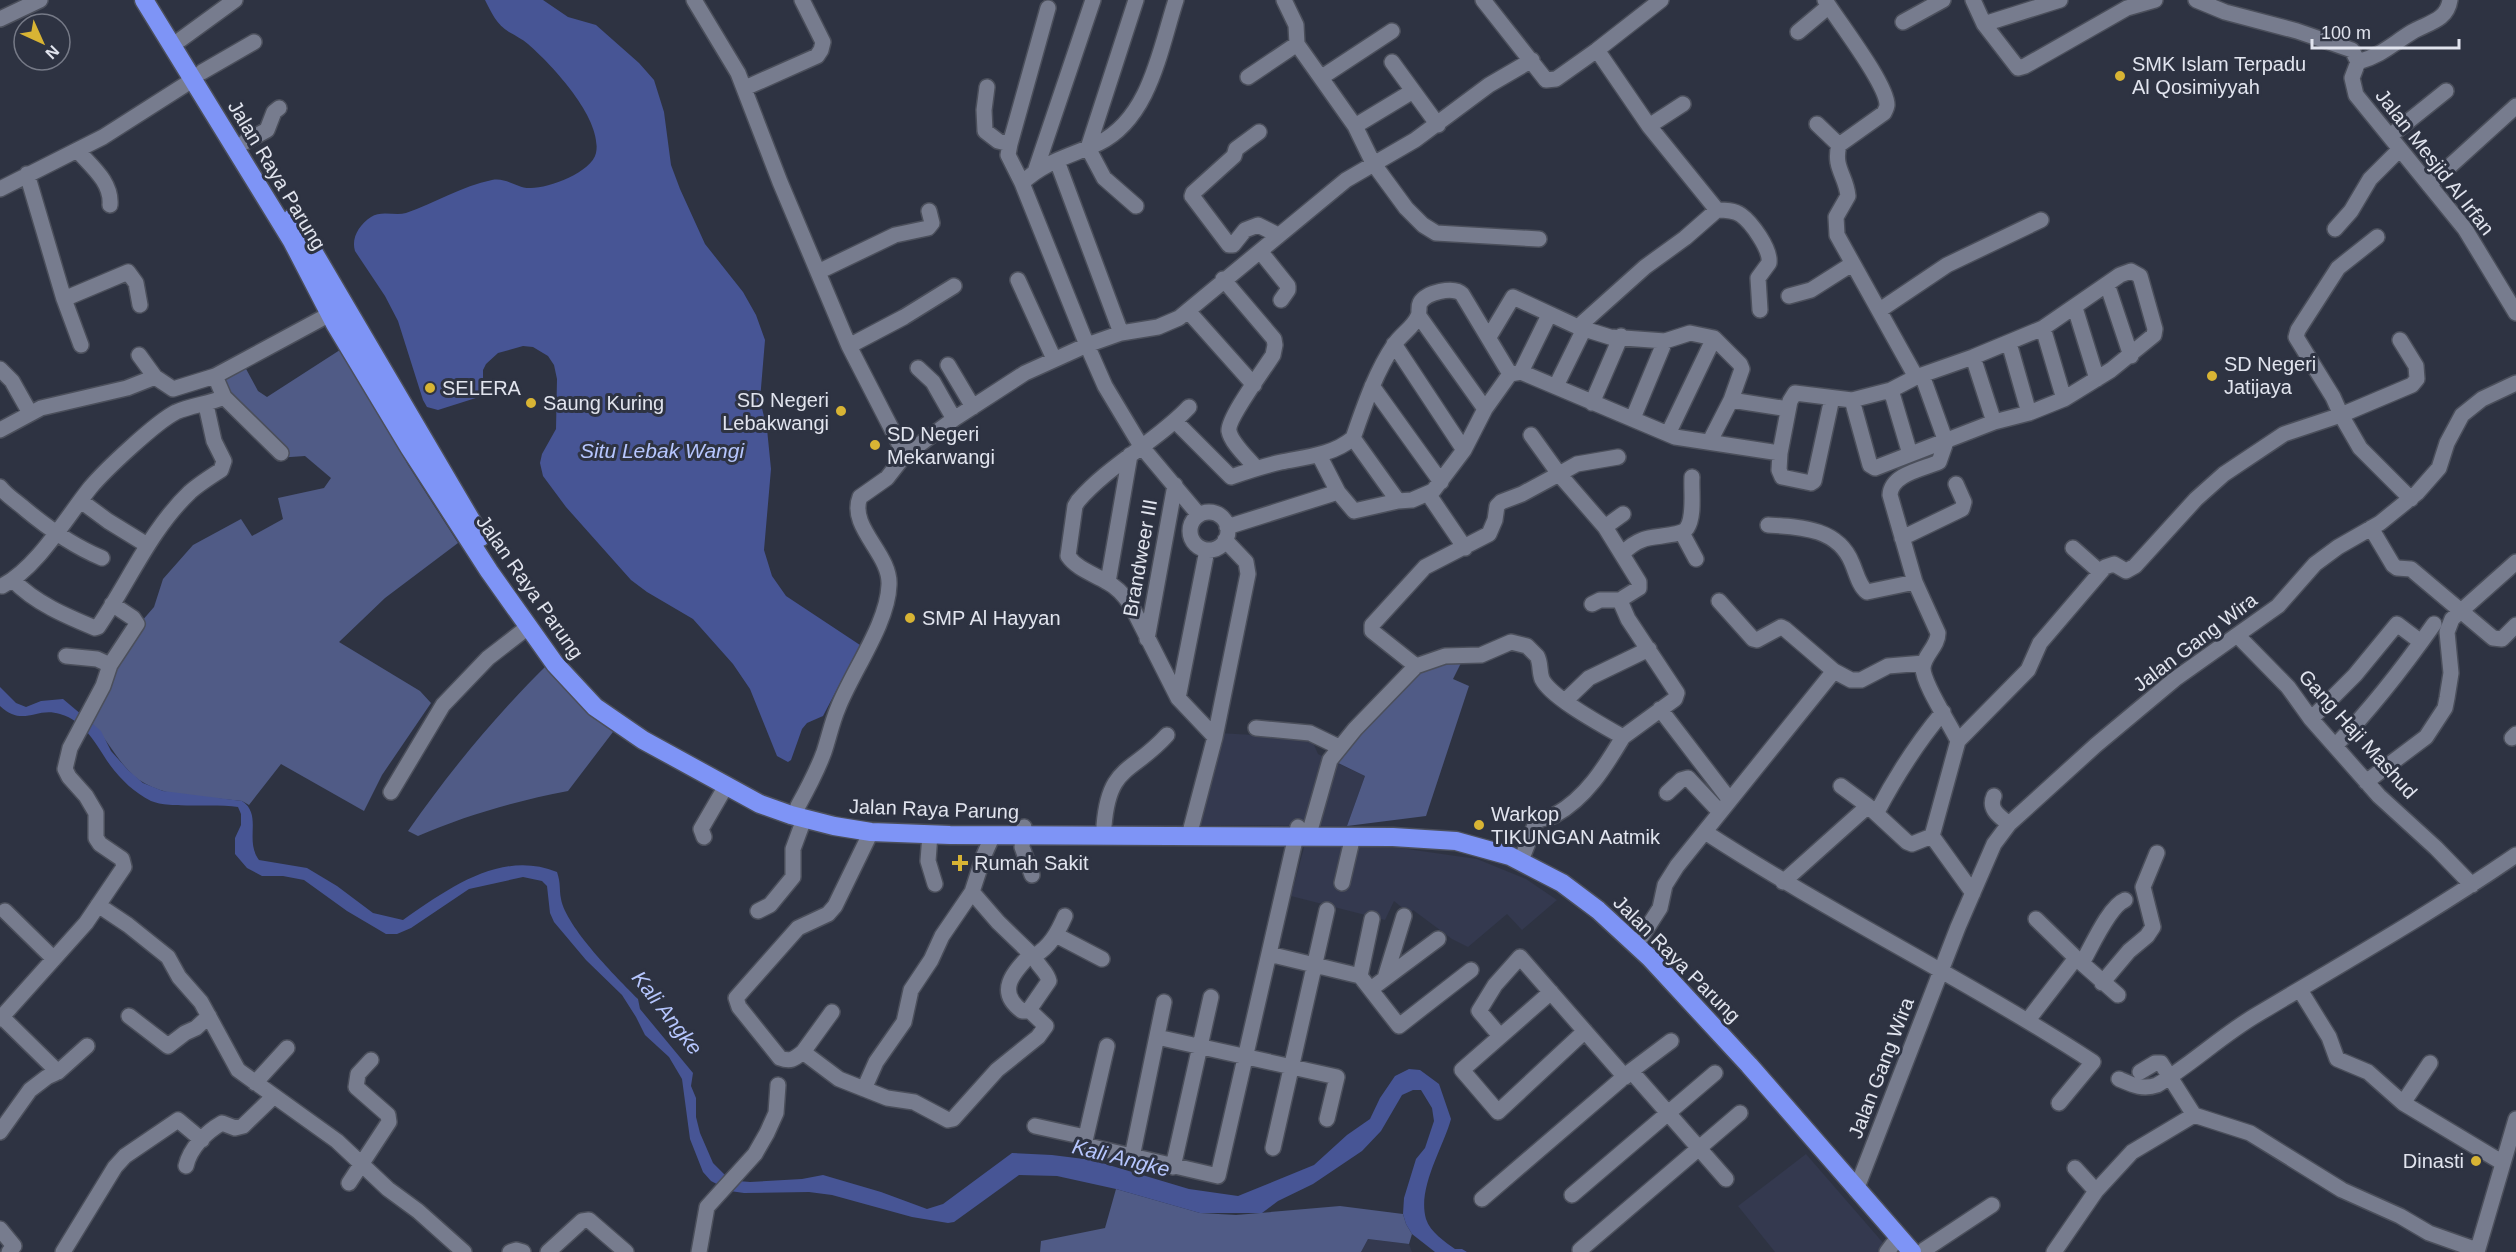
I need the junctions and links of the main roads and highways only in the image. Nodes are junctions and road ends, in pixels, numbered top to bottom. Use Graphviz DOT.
graph roads {
  1 [pos="144,0"];
  2 [pos="156,0"];
  3 [pos="198,76"];
  4 [pos="259,173"];
  5 [pos="801,812"];
  6 [pos="1302,830"];
  7 [pos="1023,831"];
  8 [pos="1190,831"];
  9 [pos="1620,923"];
  10 [pos="1859,1184"];
  11 [pos="1920,1251"];
  1 -- 3 [label="highway, Jalan Raya Parung"];
  2 -- 3 [label="highway, Jalan Raya Parung"];
  3 -- 4 [label="highway, Jalan Raya Parung"];
  3 -- 4 [label="highway, Jalan Raya Parung"];
  4 -- 5 [label="highway, Jalan Raya Parung"];
  4 -- 5 [label="highway, Jalan Raya Parung"];
  5 -- 7 [label="highway, Jalan Raya Parung"];
  5 -- 7 [label="highway, Jalan Raya Parung"];
  6 -- 8 [label="highway, Jalan Raya Parung"];
  6 -- 9 [label="highway, Jalan Raya Parung"];
  6 -- 9 [label="highway, Jalan Raya Parung"];
  7 -- 8 [label="highway, Jalan Raya Parung"];
  7 -- 8 [label="highway, Jalan Raya Parung"];
  9 -- 10 [label="highway, Jalan Raya Parung"];
  9 -- 10 [label="highway, Jalan Raya Parung"];
  10 -- 11 [label="highway, Jalan Raya Parung"];
  10 -- 11 [label="highway, Jalan Raya Parung"];
}
